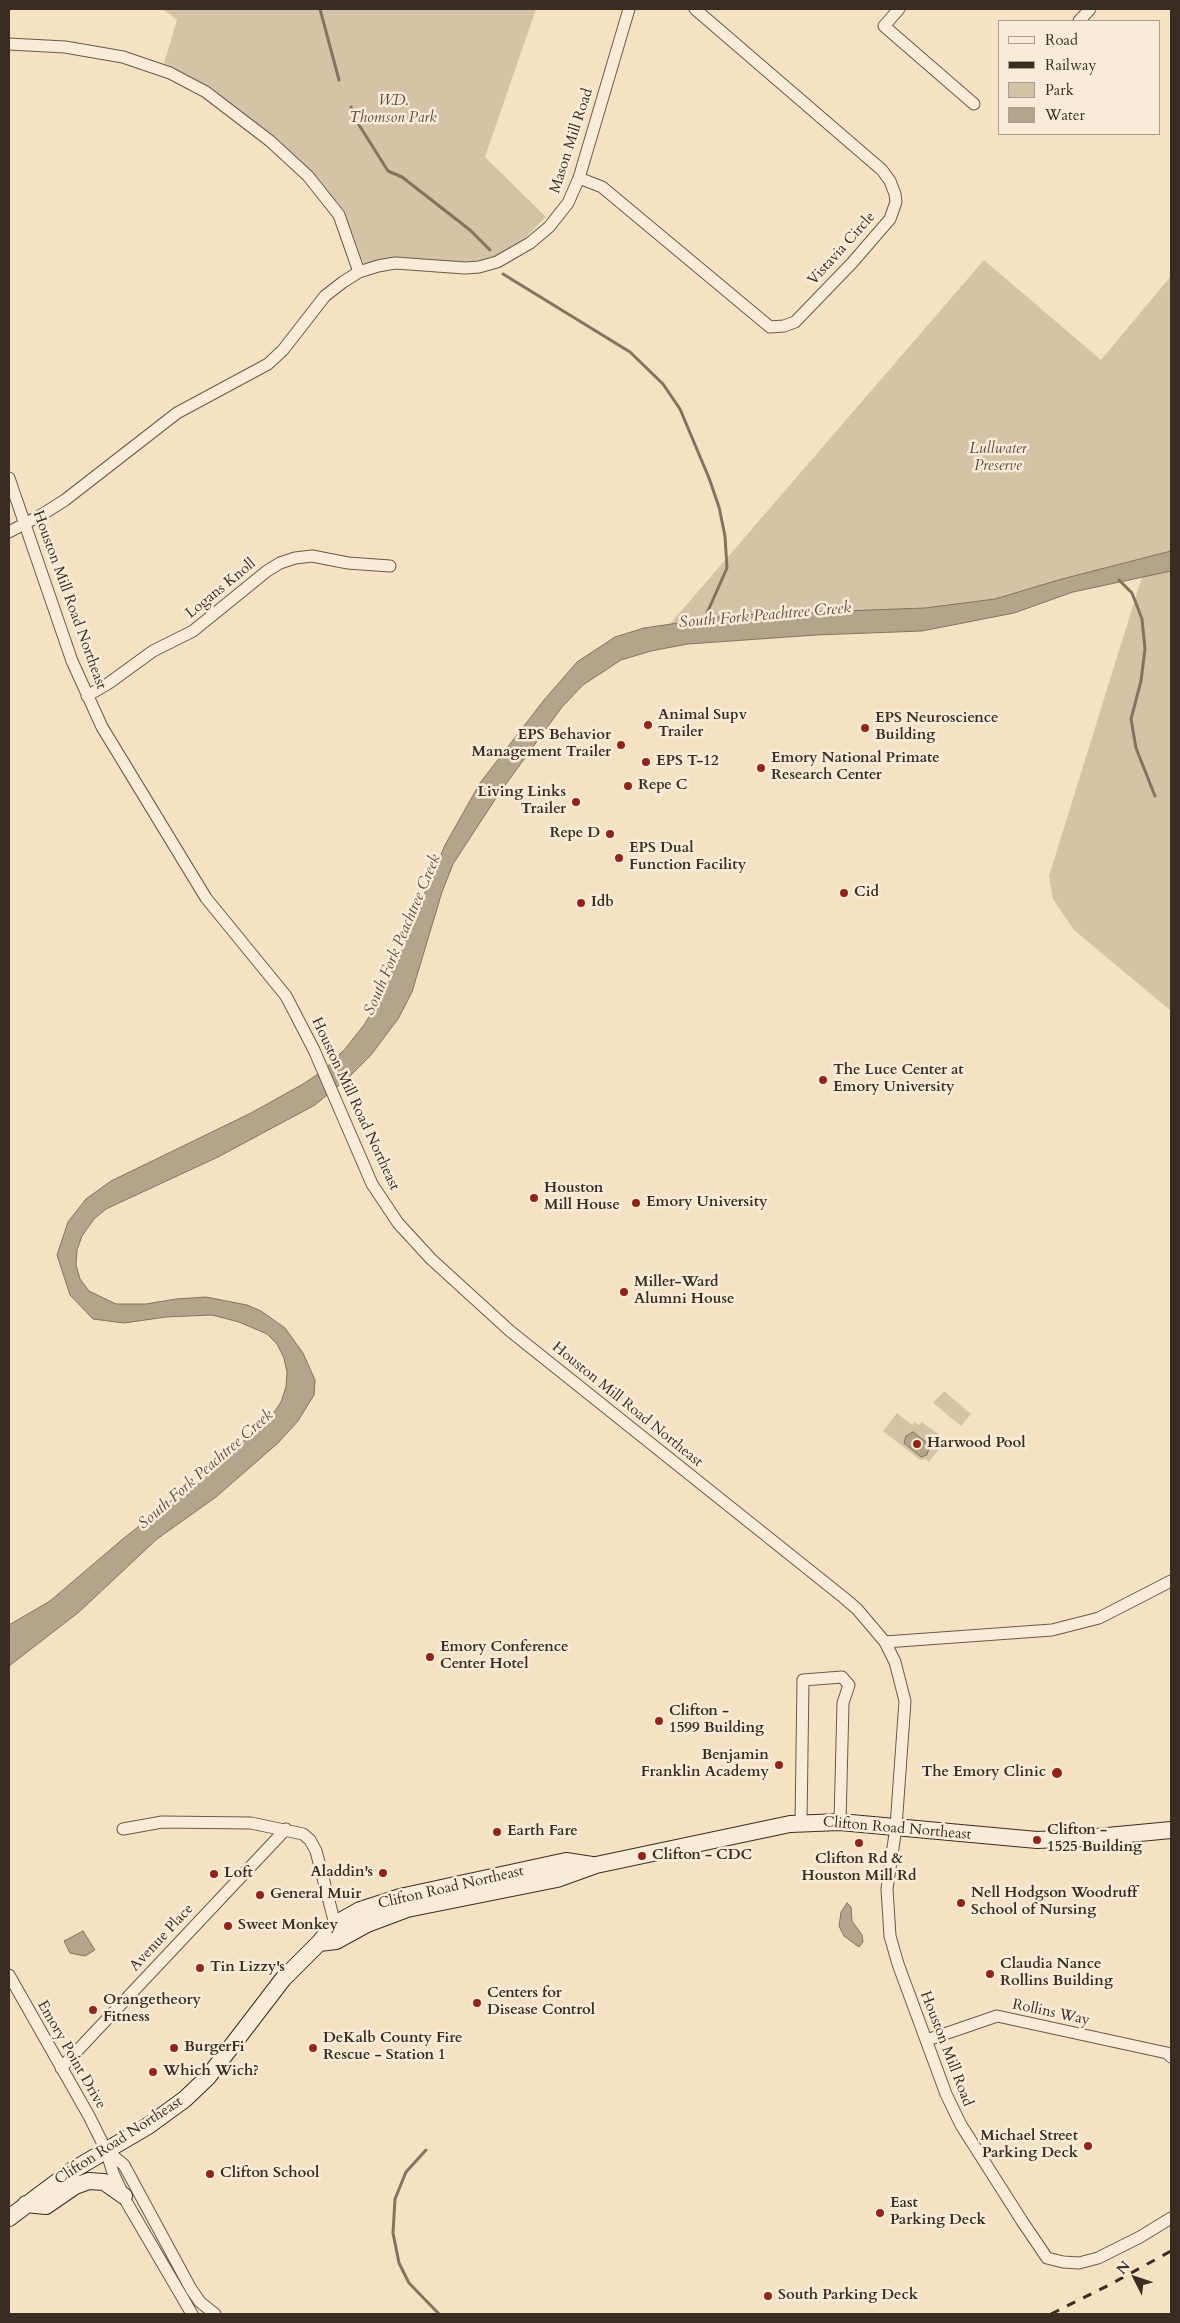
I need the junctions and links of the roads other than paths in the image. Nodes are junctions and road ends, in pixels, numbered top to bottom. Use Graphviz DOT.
graph roads {
  1 [pos="629,9"];
  2 [pos="695,9"];
  3 [pos="899,9"];
  4 [pos="1090,9"];
  5 [pos="1080,20"];
  6 [pos="9,44"];
  7 [pos="974,104"];
  8 [pos="579,178"];
  9 [pos="359,272"];
  10 [pos="9,478"];
  11 [pos="26,524"];
  12 [pos="9,532"];
  13 [pos="390,566"];
  14 [pos="87,696"];
  15 [pos="1171,1581"];
  16 [pos="885,1642"];
  17 [pos="840,1822"];
  18 [pos="801,1823"];
  19 [pos="896,1827"];
  20 [pos="123,1829"];
  21 [pos="286,1829"];
  22 [pos="1171,1830"];
  23 [pos="596,1865"];
  24 [pos="334,1924"];
  25 [pos="319,1943"];
  26 [pos="9,1975"];
  27 [pos="926,2040"];
  28 [pos="1171,2057"];
  29 [pos="61,2068"];
  30 [pos="106,2150"];
  31 [pos="124,2196"];
  32 [pos="26,2204"];
  33 [pos="9,2218"];
  34 [pos="1171,2218"];
  35 [pos="192,2314"];
  36 [pos="215,2314"];
  1 -- 8 [label="street, Mason Mill Road"];
  2 -- 8 [label="street, Vistavia Circle"];
  3 -- 7 [label="street"];
  4 -- 5 [label="street"];
  6 -- 9 [label="street"];
  8 -- 9 [label="street, Mason Mill Road"];
  9 -- 11 [label="street, Mason Mill Road"];
  10 -- 11 [label="street, Houston Mill Road Northeast"];
  11 -- 12 [label="street, Mason Mill Road"];
  11 -- 14 [label="street, Houston Mill Road Northeast"];
  13 -- 14 [label="street, Logans Knoll"];
  14 -- 16 [label="street, Houston Mill Road Northeast"];
  15 -- 16 [label="street"];
  16 -- 19 [label="street, Houston Mill Road Northeast"];
  17 -- 18 [label="main road, Clifton Road Northeast"];
  17 -- 18 [label="street"];
  17 -- 19 [label="main road, Clifton Road Northeast"];
  18 -- 23 [label="main road, Clifton Road Northeast"];
  19 -- 22 [label="main road, Clifton Road Northeast"];
  19 -- 27 [label="street, Houston Mill Road"];
  20 -- 21 [label="street"];
  21 -- 24 [label="street"];
  21 -- 29 [label="street, Avenue Place"];
  23 -- 24 [label="main road, Clifton Road Northeast"];
  23 -- 25 [label="main road, Clifton Road Northeast"];
  24 -- 25 [label="main road, Clifton Road Northeast"];
  25 -- 30 [label="main road, Clifton Road Northeast"];
  26 -- 29 [label="street, Emory Point Drive"];
  27 -- 28 [label="street, Rollins Way"];
  27 -- 34 [label="street, Houston Mill Road"];
  29 -- 30 [label="street, Emory Point Drive"];
  30 -- 31 [label="street"];
  30 -- 32 [label="main road, Clifton Road Northeast"];
  30 -- 36 [label="street"];
  31 -- 32 [label="main road"];
  31 -- 35 [label="street"];
  32 -- 33 [label="main road, Clifton Road Northeast"];
}
